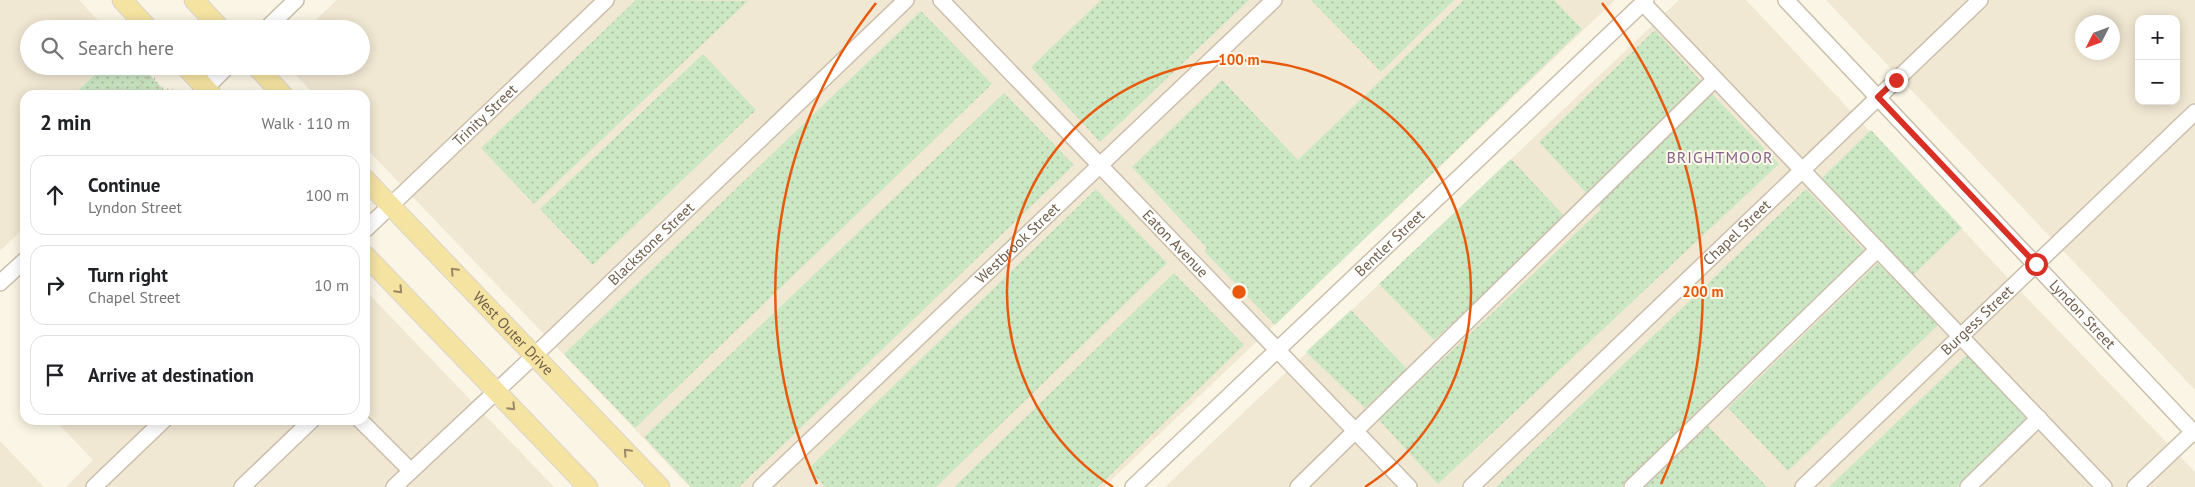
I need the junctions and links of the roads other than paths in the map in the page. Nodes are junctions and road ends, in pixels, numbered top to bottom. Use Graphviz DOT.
graph roads {
  1 [pos="122,0"];
  2 [pos="296,0"];
  3 [pos="606,0"];
  4 [pos="906,0"];
  5 [pos="941,0"];
  6 [pos="1274,0"];
  7 [pos="1786,0"];
  8 [pos="1980,0"];
  9 [pos="1644,1"];
  10 [pos="141,20"];
  11 [pos="275,20"];
  12 [pos="192,75"];
  13 [pos="221,75"];
  14 [pos="264,75"];
  15 [pos="1710,84"];
  16 [pos="204,90"];
  17 [pos="208,90"];
  18 [pos="278,90"];
  19 [pos="1878,97"];
  20 [pos="2195,112"];
  21 [pos="1100,166"];
  22 [pos="1802,170"];
  23 [pos="370,184"];
  24 [pos="391,205"];
  25 [pos="370,225"];
  26 [pos="1878,250"];
  27 [pos="370,260"];
  28 [pos="2036,264"];
  29 [pos="20,265"];
  30 [pos="0,283"];
  31 [pos="1961,336"];
  32 [pos="1277,350"];
  33 [pos="535,355"];
  34 [pos="496,391"];
  35 [pos="2039,418"];
  36 [pos="159,425"];
  37 [pos="307,425"];
  38 [pos="365,425"];
  39 [pos="1356,432"];
  40 [pos="2194,433"];
  41 [pos="411,471"];
  42 [pos="94,487"];
  43 [pos="242,487"];
  44 [pos="394,487"];
  45 [pos="588,487"];
  46 [pos="660,487"];
  47 [pos="761,487"];
  48 [pos="1133,487"];
  49 [pos="1298,487"];
  50 [pos="1409,487"];
  51 [pos="1471,487"];
  52 [pos="1632,487"];
  53 [pos="1803,487"];
  54 [pos="1968,487"];
  55 [pos="2104,487"];
  56 [pos="2135,487"];
  1 -- 10 [label="main road"];
  2 -- 11 [label="street"];
  3 -- 24 [label="street, Trinity Street"];
  4 -- 33 [label="street, Blackstone Street"];
  5 -- 21 [label="street, Eaton Avenue"];
  6 -- 21 [label="street, Westbrook Street"];
  7 -- 19 [label="street, Lyndon Street"];
  8 -- 19 [label="street, Chapel Street"];
  9 -- 22 [label="street"];
  9 -- 32 [label="street, Bentler Street"];
  12 -- 16 [label="main road"];
  13 -- 17 [label="street"];
  14 -- 18 [label="main road"];
  15 -- 39 [label="street"];
  19 -- 22 [label="street, Chapel Street"];
  19 -- 28 [label="street, Lyndon Street"];
  20 -- 28 [label="street, Burgess Street"];
  21 -- 32 [label="street, Eaton Avenue"];
  21 -- 47 [label="street, Westbrook Street"];
  22 -- 26 [label="street"];
  22 -- 51 [label="street, Chapel Street"];
  23 -- 24 [label="main road, West Outer Drive"];
  24 -- 25 [label="street, Trinity Street"];
  33 -- 24 [label="main road, West Outer Drive, one-way"];
  26 -- 31 [label="street"];
  26 -- 52 [label="street"];
  27 -- 34 [label="main road, one-way"];
  28 -- 31 [label="street, Burgess Street"];
  28 -- 40 [label="street, Lyndon Street"];
  29 -- 30 [label="street"];
  31 -- 35 [label="street"];
  31 -- 53 [label="street, Burgess Street"];
  32 -- 39 [label="street, Eaton Avenue"];
  32 -- 48 [label="street, Bentler Street"];
  33 -- 34 [label="street, Blackstone Street"];
  46 -- 33 [label="main road, West Outer Drive, one-way"];
  34 -- 41 [label="street, Blackstone Street"];
  34 -- 45 [label="main road, one-way"];
  35 -- 54 [label="street"];
  35 -- 55 [label="street"];
  36 -- 42 [label="street"];
  37 -- 43 [label="street"];
  38 -- 41 [label="street"];
  39 -- 49 [label="street"];
  39 -- 50 [label="street, Eaton Avenue"];
  40 -- 56 [label="street"];
  41 -- 44 [label="street, Blackstone Street"];
}
